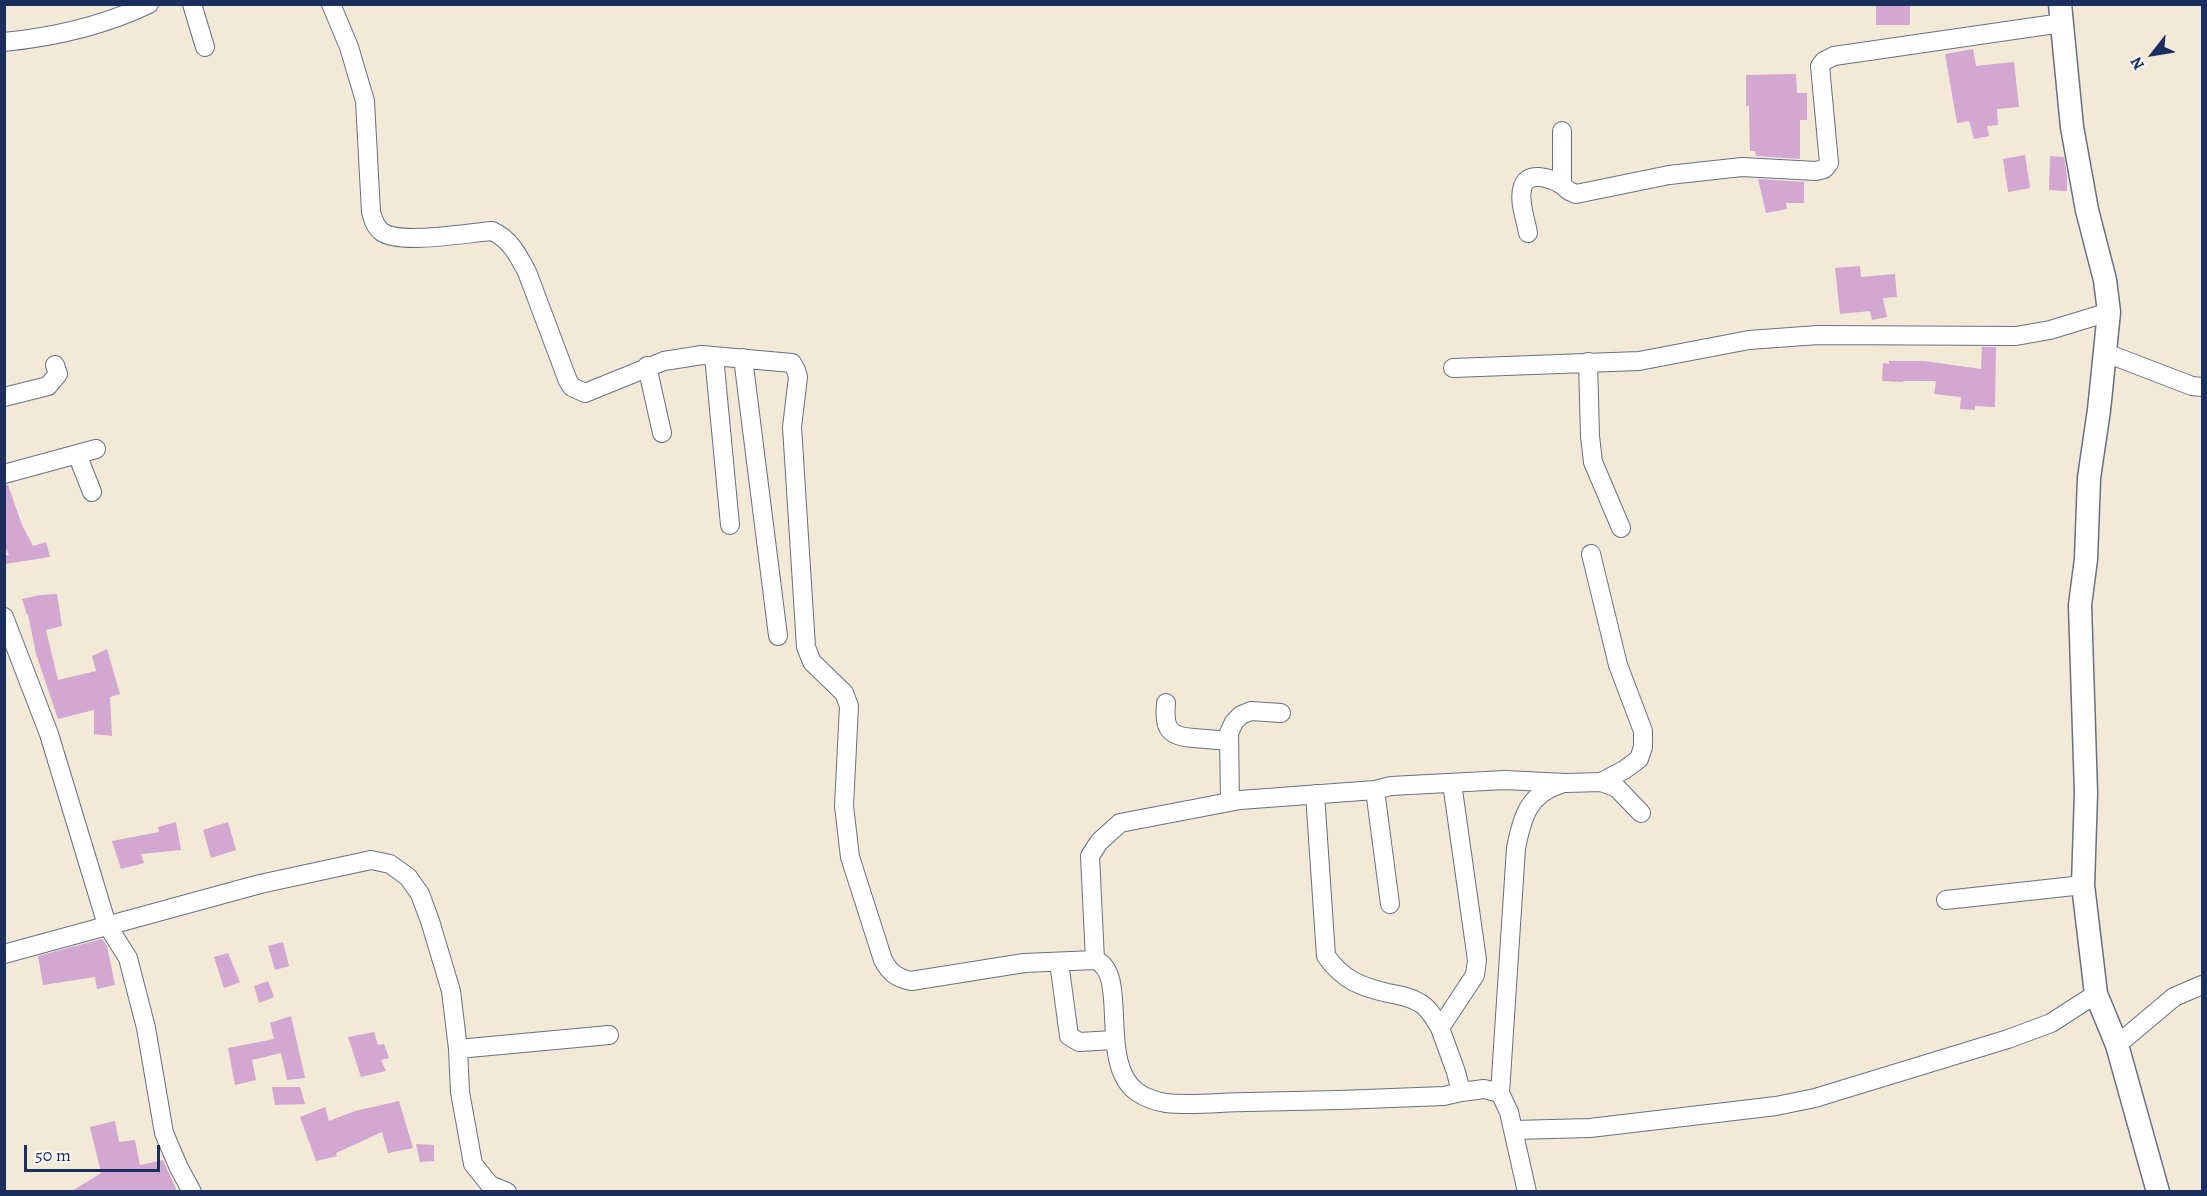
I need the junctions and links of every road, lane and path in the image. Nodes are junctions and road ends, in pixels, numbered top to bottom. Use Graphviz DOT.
graph roads {
  1 [pos="149,4"];
  2 [pos="192,4"];
  3 [pos="331,4"];
  4 [pos="2061,14"];
  5 [pos="4,42"];
  6 [pos="205,47"];
  7 [pos="1562,131"];
  8 [pos="1562,185"];
  9 [pos="1528,233"];
  10 [pos="2109,312"];
  11 [pos="2106,353"];
  12 [pos="714,356"];
  13 [pos="743,358"];
  14 [pos="1588,362"];
  15 [pos="55,365"];
  16 [pos="647,366"];
  17 [pos="1453,368"];
  18 [pos="2202,387"];
  19 [pos="4,397"];
  20 [pos="662,433"];
  21 [pos="96,448"];
  22 [pos="77,454"];
  23 [pos="4,474"];
  24 [pos="92,492"];
  25 [pos="730,525"];
  26 [pos="1622,528"];
  27 [pos="1591,554"];
  28 [pos="4,617"];
  29 [pos="778,636"];
  30 [pos="1166,703"];
  31 [pos="1281,713"];
  32 [pos="1229,741"];
  33 [pos="1601,782"];
  34 [pos="1452,783"];
  35 [pos="1566,783"];
  36 [pos="1375,790"];
  37 [pos="1315,794"];
  38 [pos="1230,802"];
  39 [pos="1641,813"];
  40 [pos="2083,885"];
  41 [pos="1946,900"];
  42 [pos="1390,904"];
  43 [pos="106,925"];
  44 [pos="4,954"];
  45 [pos="1095,960"];
  46 [pos="1059,962"];
  47 [pos="2202,985"];
  48 [pos="2096,994"];
  49 [pos="1440,1028"];
  50 [pos="609,1035"];
  51 [pos="1113,1040"];
  52 [pos="2117,1045"];
  53 [pos="458,1049"];
  54 [pos="1461,1092"];
  55 [pos="1500,1093"];
  56 [pos="1514,1130"];
  57 [pos="192,1191"];
  58 [pos="507,1191"];
  59 [pos="1527,1191"];
  60 [pos="2158,1191"];
  1 -- 5 [label="street"];
  2 -- 6 [label="street"];
  3 -- 16 [label="street"];
  4 -- 8 [label="street"];
  4 -- 10 [label="street"];
  7 -- 8 [label="street"];
  8 -- 9 [label="street"];
  10 -- 11 [label="street"];
  10 -- 14 [label="street"];
  11 -- 18 [label="street"];
  11 -- 40 [label="street"];
  12 -- 13 [label="street"];
  12 -- 16 [label="street"];
  12 -- 25 [label="street"];
  13 -- 29 [label="street"];
  13 -- 46 [label="street"];
  14 -- 17 [label="street"];
  14 -- 26 [label="street"];
  15 -- 19 [label="street"];
  16 -- 20 [label="street"];
  21 -- 22 [label="street"];
  22 -- 23 [label="street"];
  22 -- 24 [label="street"];
  27 -- 33 [label="street"];
  28 -- 43 [label="street"];
  30 -- 32 [label="street"];
  31 -- 32 [label="street"];
  32 -- 38 [label="street"];
  33 -- 35 [label="street"];
  33 -- 39 [label="street"];
  34 -- 35 [label="street"];
  34 -- 36 [label="street"];
  34 -- 49 [label="street"];
  35 -- 55 [label="street"];
  36 -- 37 [label="street"];
  36 -- 42 [label="street"];
  37 -- 38 [label="street"];
  37 -- 49 [label="street"];
  38 -- 45 [label="street"];
  40 -- 41 [label="street"];
  40 -- 48 [label="street"];
  43 -- 44 [label="street"];
  43 -- 53 [label="street"];
  43 -- 57 [label="street"];
  45 -- 46 [label="street"];
  45 -- 51 [label="street"];
  46 -- 51 [label="street"];
  47 -- 52 [label="street"];
  48 -- 52 [label="street"];
  48 -- 56 [label="street"];
  49 -- 54 [label="street"];
  50 -- 53 [label="street"];
  51 -- 54 [label="street"];
  52 -- 60 [label="street"];
  53 -- 58 [label="street"];
  54 -- 55 [label="street"];
  55 -- 56 [label="street"];
  56 -- 59 [label="street"];
}
